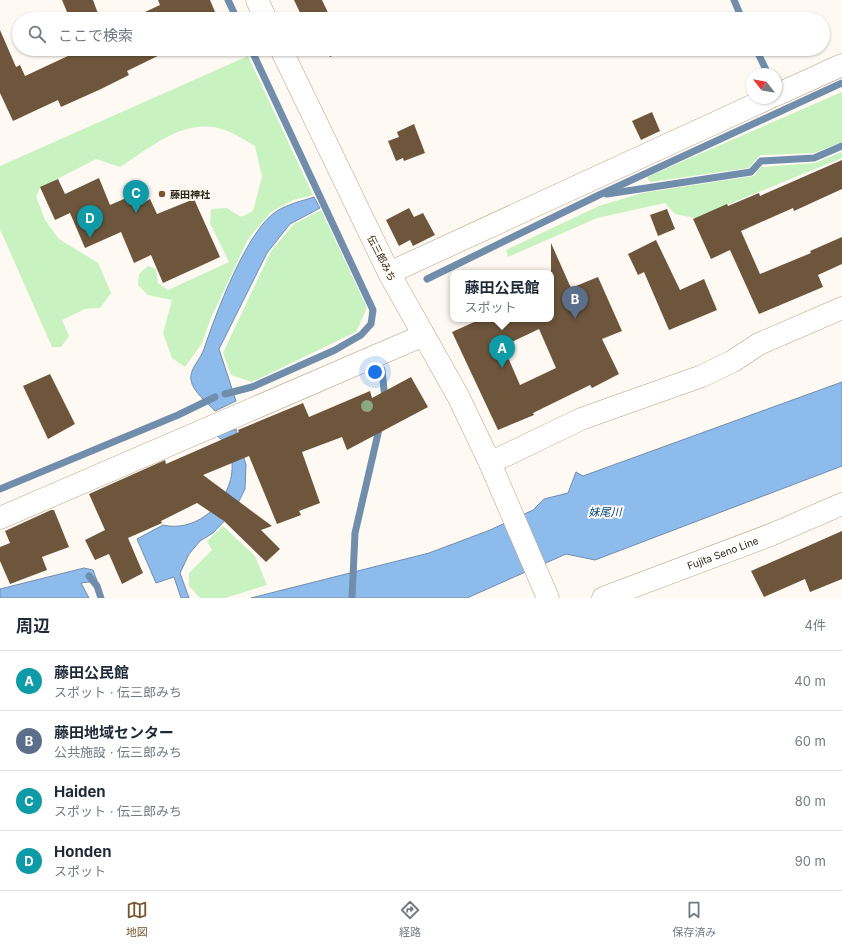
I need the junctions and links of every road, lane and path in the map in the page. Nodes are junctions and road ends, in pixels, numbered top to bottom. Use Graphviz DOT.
graph roads {
  1 [pos="257,0"];
  2 [pos="263,12"];
  3 [pos="284,56"];
  4 [pos="842,66"];
  5 [pos="782,92"];
  6 [pos="756,104"];
  7 [pos="389,273"];
  8 [pos="842,308"];
  9 [pos="424,335"];
  10 [pos="490,463"];
  11 [pos="842,504"];
  12 [pos="0,518"];
  13 [pos="545,590"];
  14 [pos="603,598"];
  1 -- 2 [label="street"];
  3 -- 7 [label="street, 伝三郎みち"];
  4 -- 5 [label="street"];
  6 -- 7 [label="street"];
  7 -- 9 [label="street, 伝三郎みち"];
  8 -- 10 [label="street"];
  9 -- 10 [label="street, 伝三郎みち"];
  9 -- 12 [label="street"];
  10 -- 13 [label="street, 伝三郎みち"];
  11 -- 14 [label="street, Fujita Seno Line"];
}
